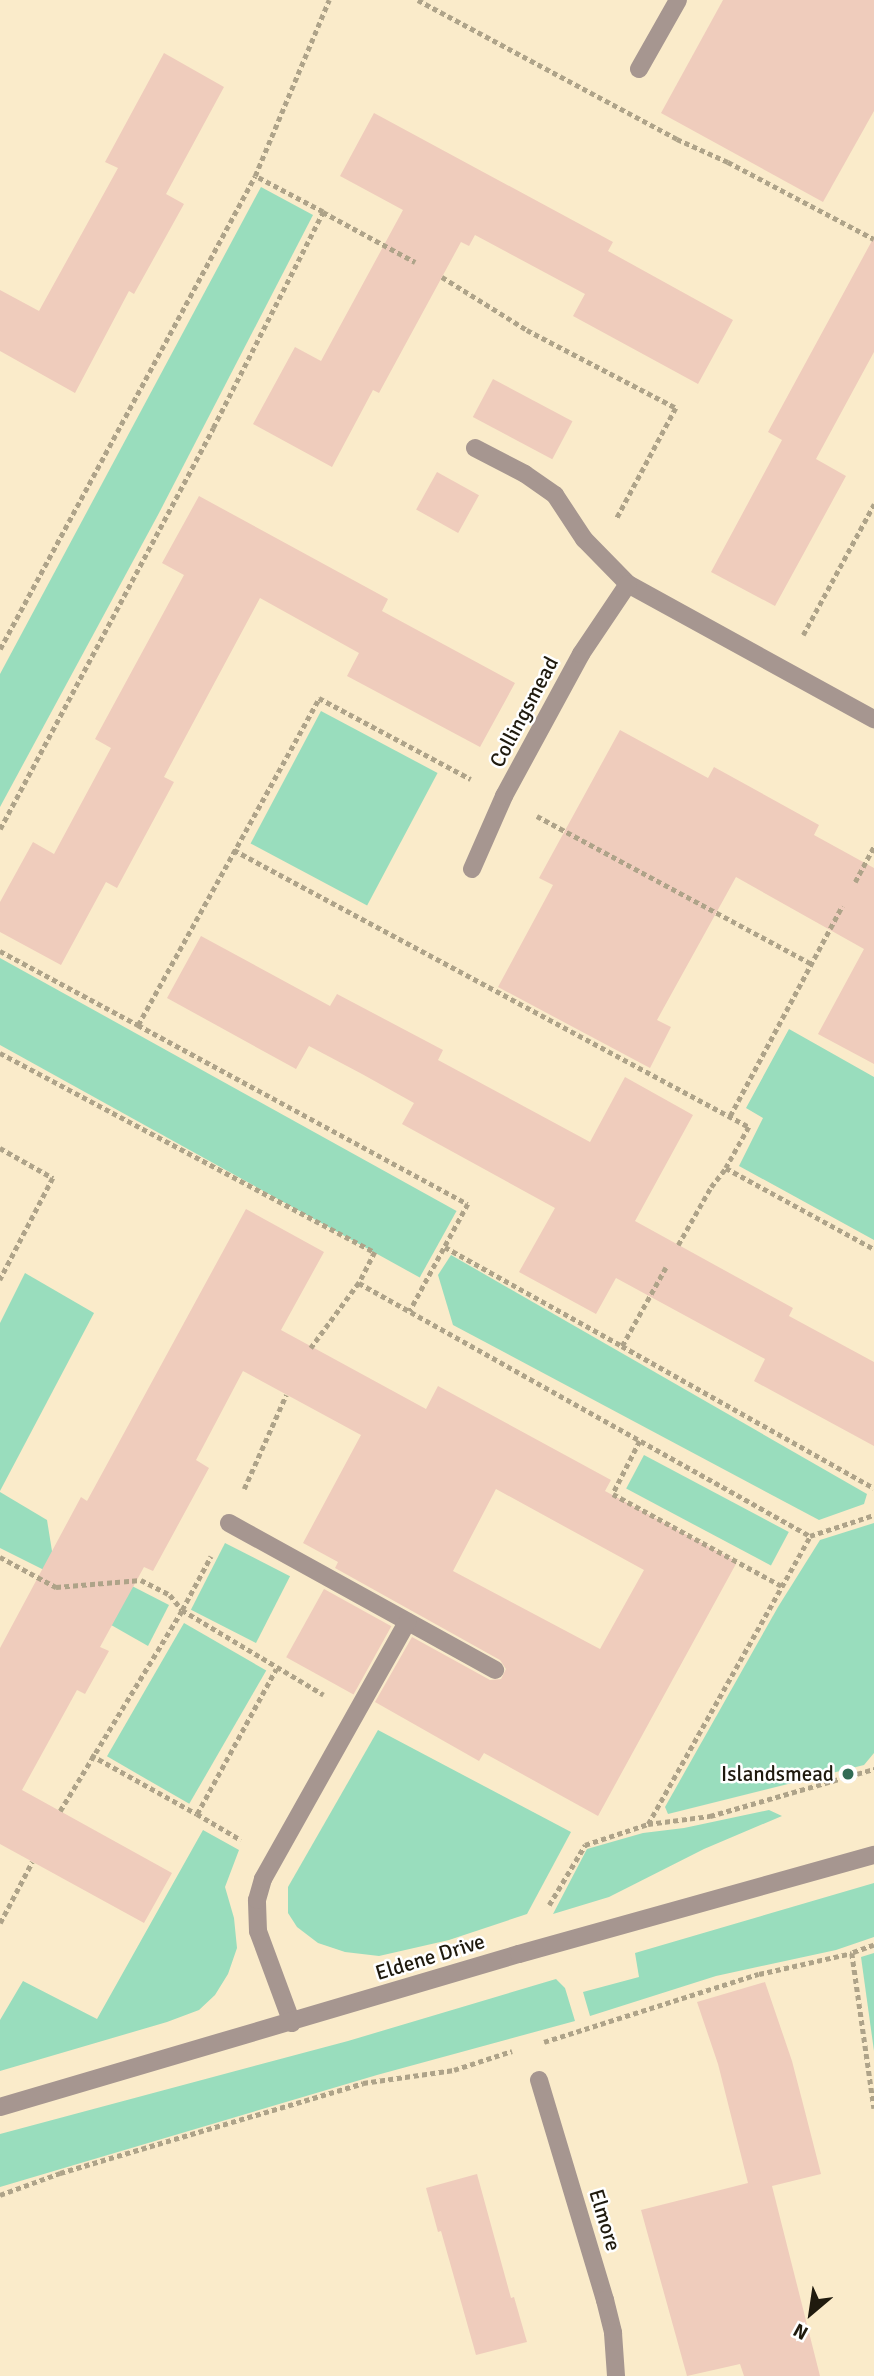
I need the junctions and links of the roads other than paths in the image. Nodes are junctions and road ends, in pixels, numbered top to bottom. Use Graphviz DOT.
graph roads {
  1 [pos="678,0"];
  2 [pos="639,69"];
  3 [pos="475,448"];
  4 [pos="628,584"];
  5 [pos="874,719"];
  6 [pos="472,869"];
  7 [pos="229,1523"];
  8 [pos="407,1622"];
  9 [pos="495,1670"];
  10 [pos="874,1855"];
  11 [pos="292,2023"];
  12 [pos="539,2080"];
  13 [pos="0,2107"];
  14 [pos="616,2376"];
  1 -- 2 [label="street"];
  3 -- 4 [label="street"];
  4 -- 5 [label="street"];
  4 -- 6 [label="street, Collingsmead"];
  7 -- 8 [label="street"];
  8 -- 9 [label="street"];
  8 -- 11 [label="street"];
  10 -- 11 [label="street, Eldene Drive"];
  11 -- 13 [label="street, Eldene Drive"];
  12 -- 14 [label="street, Elmore"];
}
